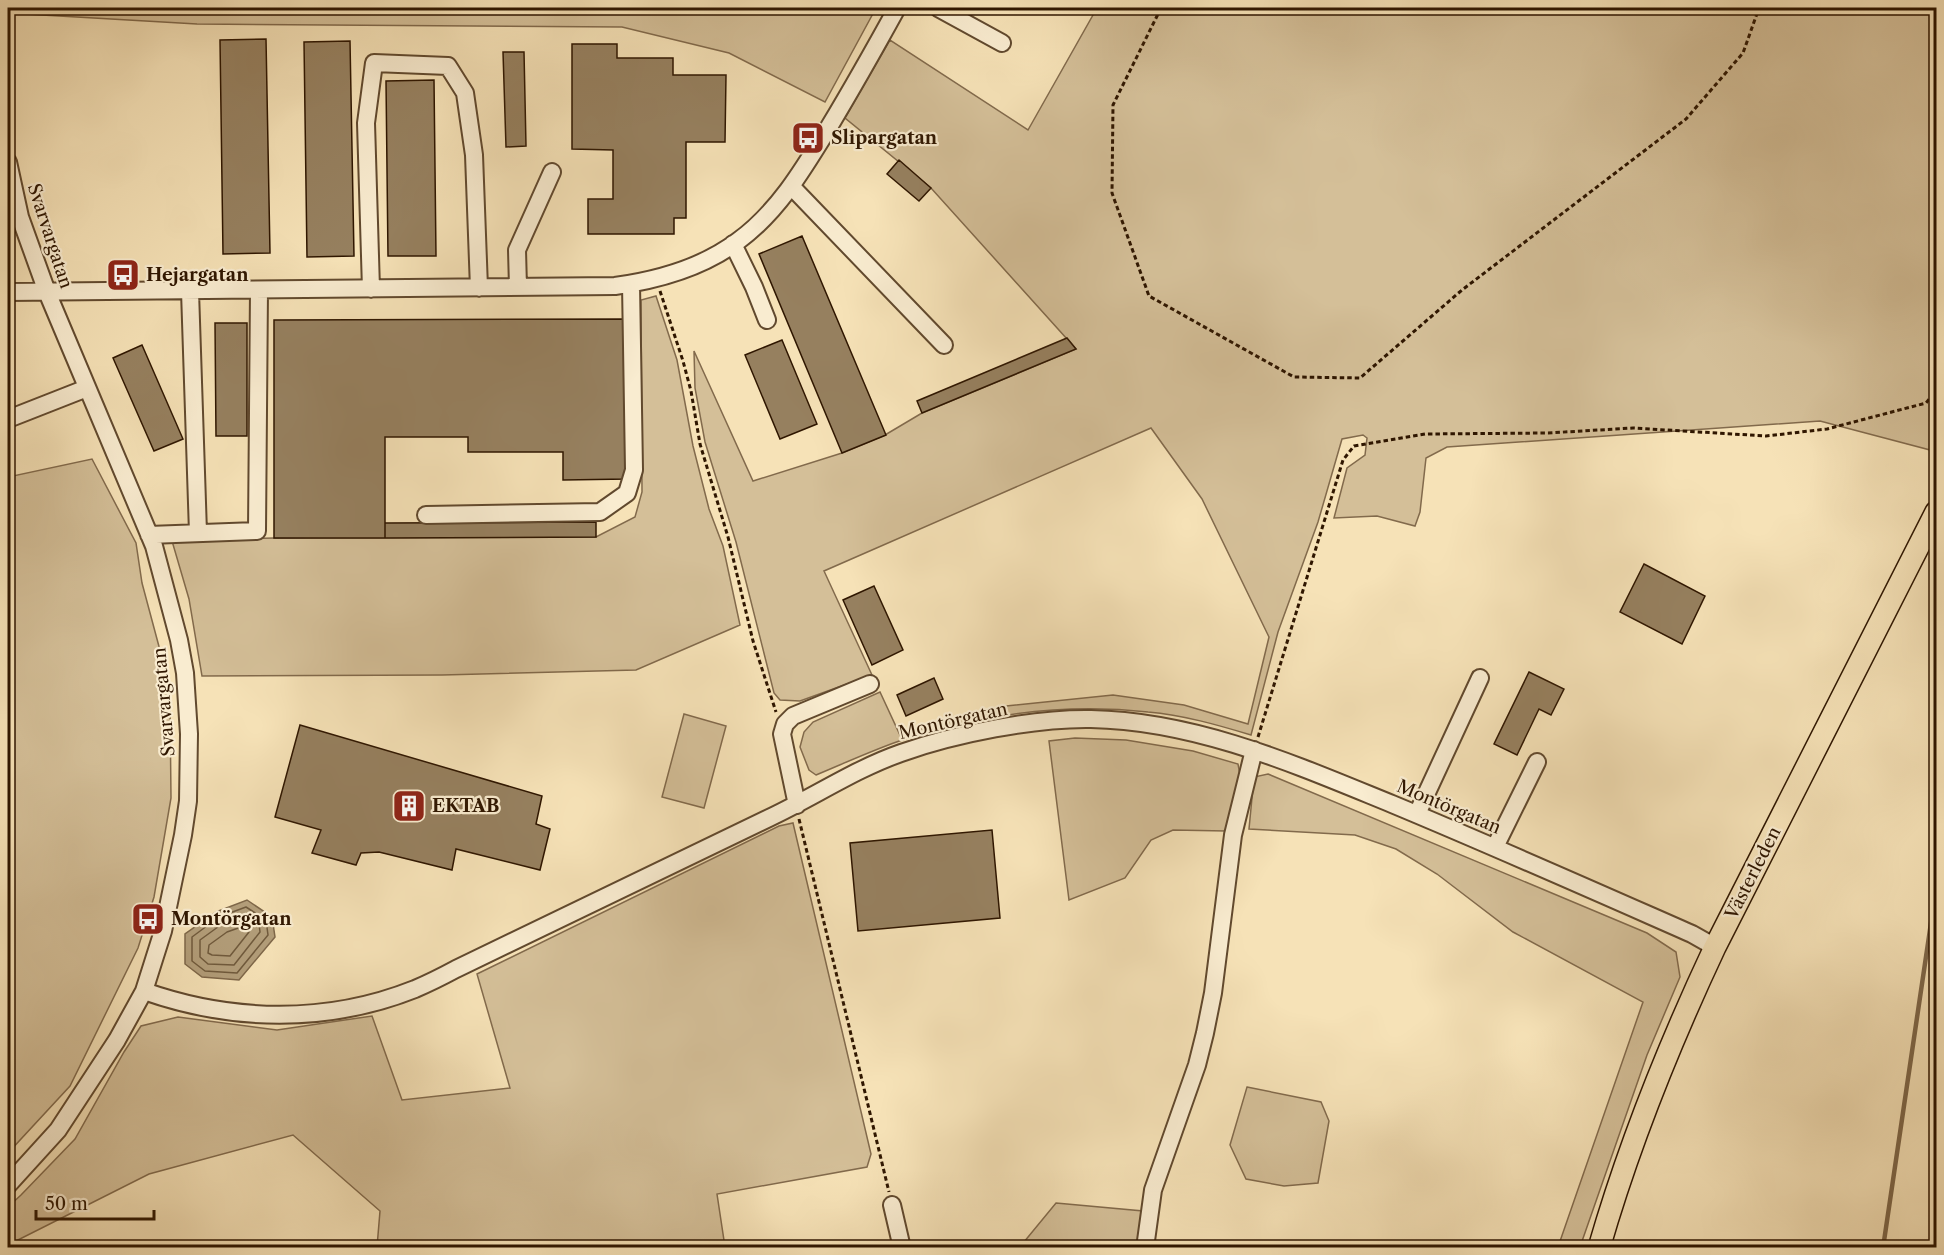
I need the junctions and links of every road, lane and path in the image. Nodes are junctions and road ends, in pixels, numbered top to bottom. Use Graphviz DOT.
graph roads {
  1 [pos="897,8"];
  2 [pos="938,8"];
  3 [pos="1161,8"];
  4 [pos="1759,8"];
  5 [pos="1002,43"];
  6 [pos="8,162"];
  7 [pos="552,172"];
  8 [pos="791,186"];
  9 [pos="733,244"];
  10 [pos="656,279"];
  11 [pos="630,284"];
  12 [pos="518,287"];
  13 [pos="479,288"];
  14 [pos="371,289"];
  15 [pos="259,290"];
  16 [pos="8,291"];
  17 [pos="190,291"];
  18 [pos="47,292"];
  19 [pos="767,320"];
  20 [pos="944,345"];
  21 [pos="87,388"];
  22 [pos="1936,391"];
  23 [pos="8,419"];
  24 [pos="1936,512"];
  25 [pos="426,515"];
  26 [pos="198,533"];
  27 [pos="149,535"];
  28 [pos="1480,678"];
  29 [pos="870,684"];
  30 [pos="782,734"];
  31 [pos="1254,750"];
  32 [pos="1537,762"];
  33 [pos="797,805"];
  34 [pos="1417,814"];
  35 [pos="1495,847"];
  36 [pos="1715,947"];
  37 [pos="144,991"];
  38 [pos="8,1185"];
  39 [pos="892,1205"];
  40 [pos="902,1248"];
  41 [pos="1145,1248"];
  42 [pos="1599,1248"];
  1 -- 8 [label="street"];
  2 -- 5 [label="street"];
  3 -- 4 [label="path"];
  6 -- 18 [label="street, Svarvargatan"];
  7 -- 12 [label="street"];
  8 -- 9 [label="street"];
  8 -- 20 [label="street"];
  9 -- 10 [label="street"];
  9 -- 19 [label="street"];
  10 -- 11 [label="street"];
  10 -- 30 [label="path"];
  11 -- 12 [label="street"];
  11 -- 25 [label="street"];
  12 -- 13 [label="street"];
  13 -- 14 [label="street"];
  13 -- 14 [label="street"];
  14 -- 15 [label="street"];
  15 -- 17 [label="street"];
  15 -- 26 [label="street"];
  16 -- 18 [label="street"];
  17 -- 18 [label="street"];
  17 -- 26 [label="street"];
  18 -- 21 [label="street, Svarvargatan"];
  21 -- 23 [label="street"];
  21 -- 27 [label="street, Svarvargatan"];
  22 -- 31 [label="path"];
  24 -- 36 [label="main road, Västerleden"];
  26 -- 27 [label="street"];
  27 -- 37 [label="street, Svarvargatan"];
  28 -- 34 [label="street"];
  29 -- 30 [label="street"];
  30 -- 33 [label="street"];
  31 -- 33 [label="street, Montörgatan"];
  31 -- 34 [label="street, Montörgatan"];
  31 -- 41 [label="street"];
  32 -- 35 [label="street"];
  33 -- 37 [label="street, Montörgatan"];
  33 -- 39 [label="path"];
  34 -- 35 [label="street, Montörgatan"];
  35 -- 36 [label="street, Montörgatan"];
  36 -- 42 [label="main road, Västerleden"];
  37 -- 38 [label="street, Svarvargatan"];
  39 -- 40 [label="street"];
}
